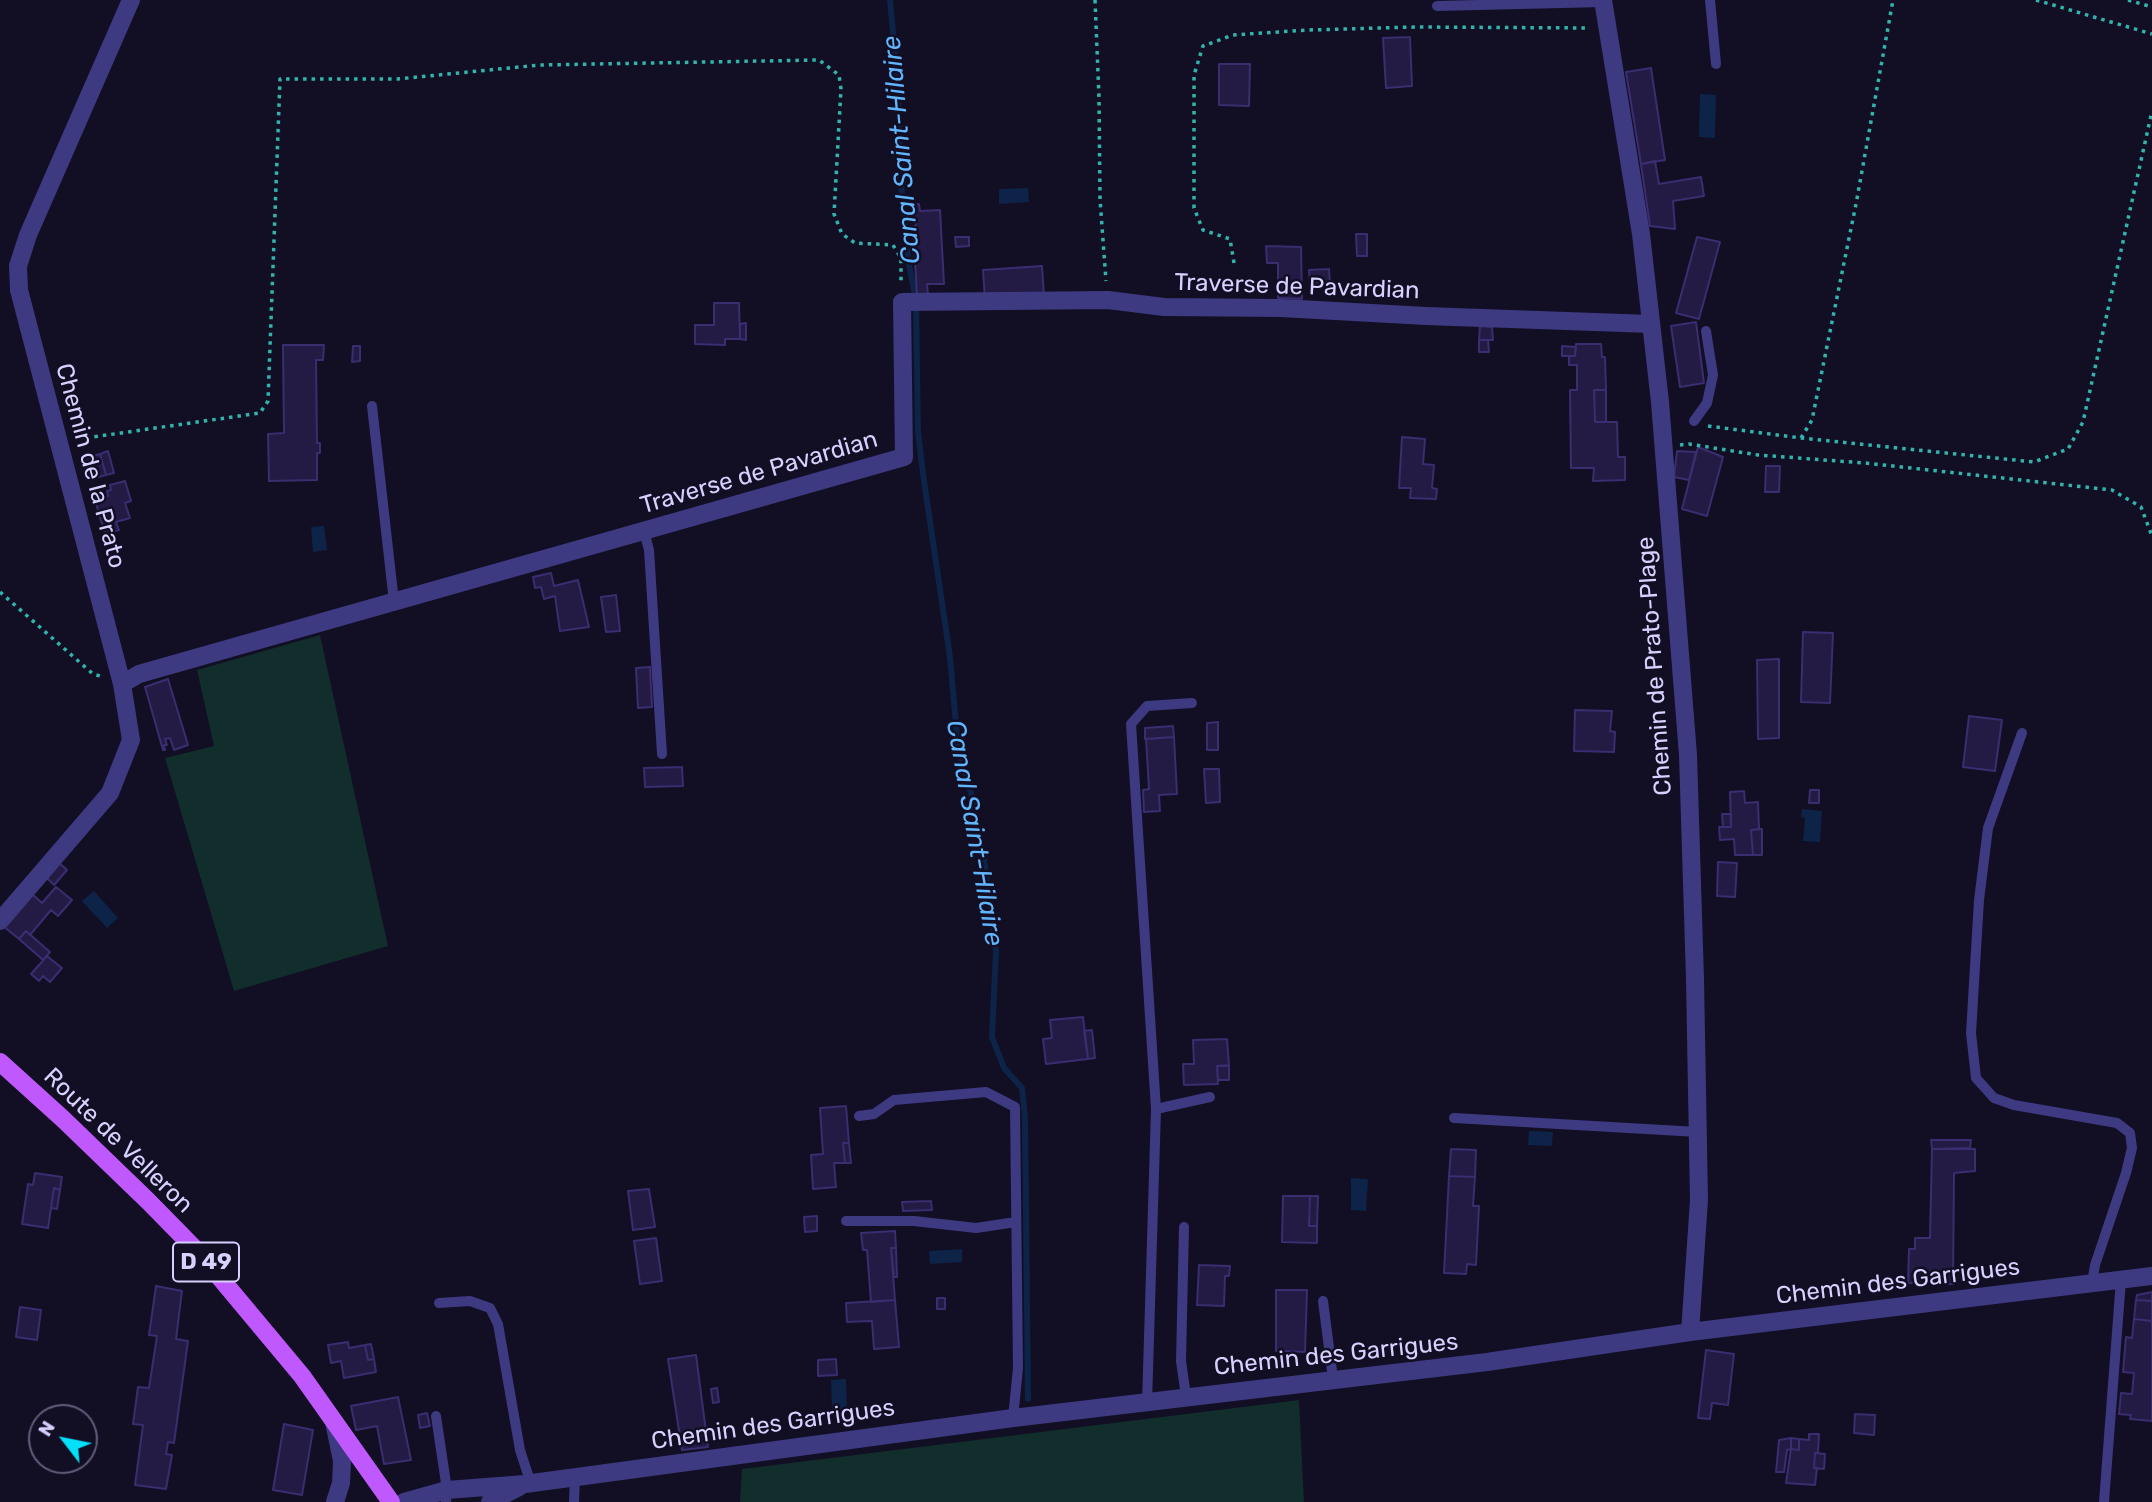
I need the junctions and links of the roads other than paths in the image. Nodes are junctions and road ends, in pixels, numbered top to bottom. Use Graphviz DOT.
graph roads {
  1 [pos="131,0"];
  2 [pos="1710,0"];
  3 [pos="1603,1"];
  4 [pos="1437,6"];
  5 [pos="1716,64"];
  6 [pos="1651,324"];
  7 [pos="1706,331"];
  8 [pos="372,406"];
  9 [pos="1694,421"];
  10 [pos="644,531"];
  11 [pos="394,602"];
  12 [pos="122,684"];
  13 [pos="1192,703"];
  14 [pos="2022,733"];
  15 [pos="662,754"];
  16 [pos="0,921"];
  17 [pos="0,1062"];
  18 [pos="1210,1097"];
  19 [pos="1156,1110"];
  20 [pos="859,1116"];
  21 [pos="1454,1118"];
  22 [pos="1698,1132"];
  23 [pos="846,1221"];
  24 [pos="1016,1223"];
  25 [pos="1184,1227"];
  26 [pos="2152,1276"];
  27 [pos="2121,1280"];
  28 [pos="2092,1283"];
  29 [pos="1323,1301"];
  30 [pos="439,1303"];
  31 [pos="1690,1332"];
  32 [pos="1333,1379"];
  33 [pos="1186,1396"];
  34 [pos="1147,1403"];
  35 [pos="436,1416"];
  36 [pos="1013,1418"];
  37 [pos="334,1419"];
  38 [pos="575,1476"];
  39 [pos="528,1484"];
  40 [pos="447,1496"];
  41 [pos="335,1502"];
  42 [pos="391,1502"];
  43 [pos="404,1502"];
  44 [pos="490,1502"];
  45 [pos="574,1502"];
  46 [pos="2104,1502"];
  1 -- 12 [label="street, Chemin de la Prato"];
  2 -- 5 [label="lane"];
  3 -- 4 [label="lane"];
  3 -- 6 [label="street, Chemin de Prato-Plage"];
  6 -- 10 [label="street, Traverse de Pavardian"];
  6 -- 22 [label="street, Chemin de Prato-Plage"];
  7 -- 9 [label="lane"];
  8 -- 11 [label="lane"];
  10 -- 11 [label="street, Traverse de Pavardian"];
  10 -- 15 [label="lane"];
  11 -- 12 [label="street, Traverse de Pavardian"];
  12 -- 16 [label="street, Chemin de la Prato"];
  13 -- 19 [label="lane"];
  14 -- 28 [label="lane"];
  17 -- 37 [label="main road, Route de Velleron / D 49"];
  18 -- 19 [label="lane"];
  19 -- 34 [label="lane"];
  20 -- 24 [label="lane"];
  21 -- 22 [label="lane"];
  22 -- 31 [label="street, Chemin de Prato-Plage"];
  23 -- 24 [label="lane"];
  24 -- 36 [label="lane"];
  25 -- 33 [label="lane"];
  26 -- 27 [label="street, Chemin des Garrigues"];
  27 -- 28 [label="street, Chemin des Garrigues"];
  27 -- 46 [label="lane"];
  28 -- 31 [label="street, Chemin des Garrigues"];
  29 -- 32 [label="lane"];
  30 -- 39 [label="lane"];
  31 -- 32 [label="street, Chemin des Garrigues"];
  32 -- 33 [label="street, Chemin des Garrigues"];
  33 -- 34 [label="street, Chemin des Garrigues"];
  34 -- 36 [label="street, Chemin des Garrigues"];
  35 -- 40 [label="lane"];
  36 -- 38 [label="street, Chemin des Garrigues"];
  37 -- 41 [label="street"];
  37 -- 42 [label="main road, D 49"];
  38 -- 39 [label="street, Chemin des Garrigues"];
  38 -- 45 [label="lane"];
  39 -- 40 [label="street, Chemin des Garrigues"];
  39 -- 44 [label="street, Chemin des Garrigues"];
  40 -- 43 [label="street, Chemin des Garrigues"];
}
